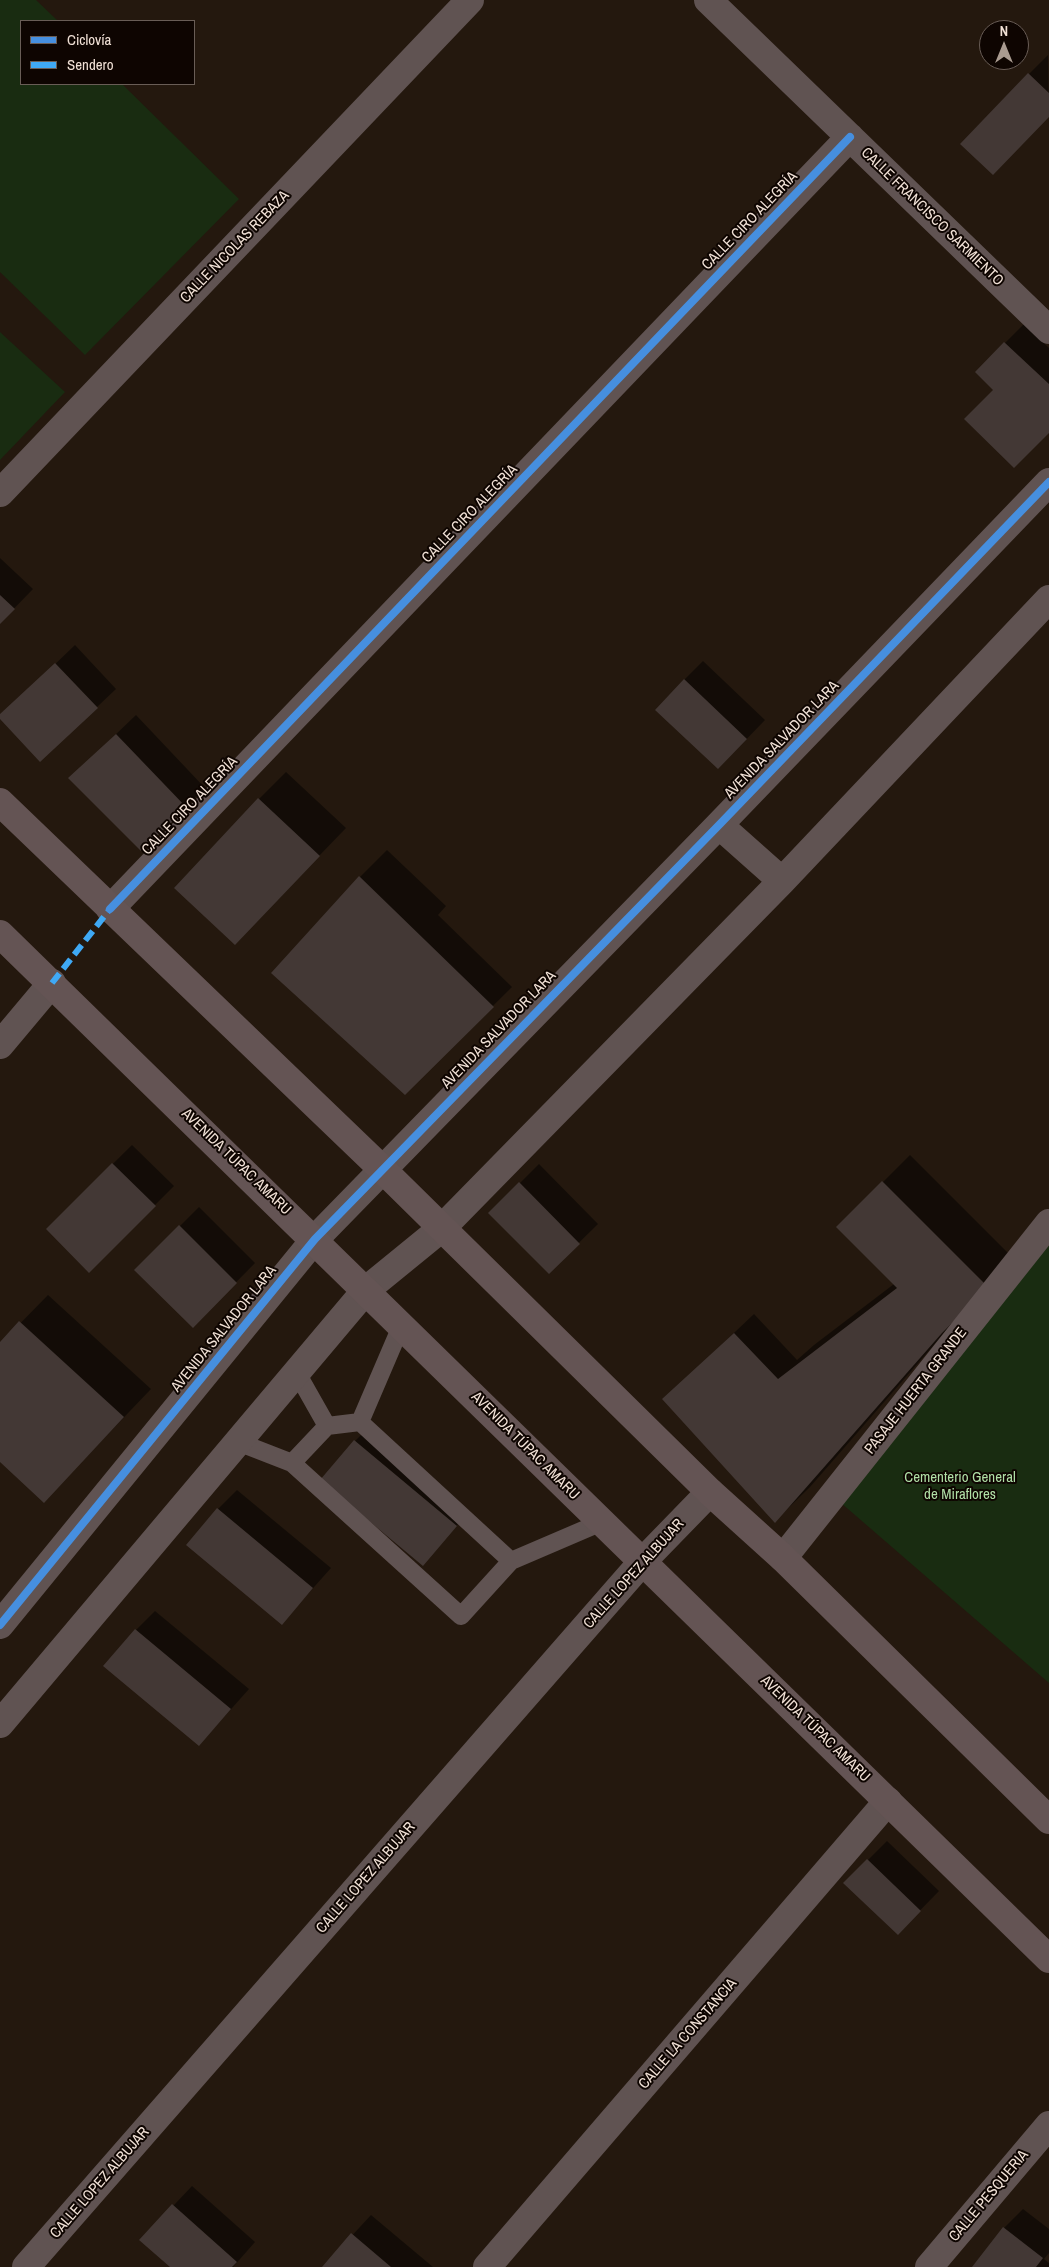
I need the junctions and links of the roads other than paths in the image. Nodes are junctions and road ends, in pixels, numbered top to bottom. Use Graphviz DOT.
graph roads {
  1 [pos="470,0"];
  2 [pos="708,0"];
  3 [pos="850,137"];
  4 [pos="1049,330"];
  5 [pos="1049,482"];
  6 [pos="0,493"];
  7 [pos="1049,599"];
  8 [pos="0,802"];
  9 [pos="719,825"];
  10 [pos="782,881"];
  11 [pos="110,909"];
  12 [pos="0,934"];
  13 [pos="52,983"];
  14 [pos="0,1045"];
  15 [pos="382,1169"];
  16 [pos="1049,1223"];
  17 [pos="442,1228"];
  18 [pos="314,1239"];
  19 [pos="366,1290"];
  20 [pos="402,1324"];
  21 [pos="297,1373"];
  22 [pos="360,1422"];
  23 [pos="327,1426"];
  24 [pos="238,1442"];
  25 [pos="292,1464"];
  26 [pos="710,1492"];
  27 [pos="602,1522"];
  28 [pos="783,1558"];
  29 [pos="511,1561"];
  30 [pos="643,1561"];
  31 [pos="0,1625"];
  32 [pos="0,1724"];
  33 [pos="888,1801"];
  34 [pos="1049,1820"];
  35 [pos="1049,1959"];
  36 [pos="1049,2125"];
  37 [pos="26,2267"];
  38 [pos="488,2267"];
  39 [pos="929,2267"];
  1 -- 6 [label="street, CALLE NICOLAS REBAZA"];
  2 -- 3 [label="street, CALLE FRANCISCO SARMIENTO"];
  3 -- 4 [label="street, CALLE FRANCISCO SARMIENTO"];
  3 -- 11 [label="street, CALLE CIRO ALEGRÍA"];
  5 -- 9 [label="street, AVENIDA SALVADOR LARA"];
  7 -- 10 [label="street"];
  8 -- 11 [label="main road"];
  9 -- 10 [label="street"];
  9 -- 15 [label="street, AVENIDA SALVADOR LARA"];
  10 -- 17 [label="street"];
  11 -- 15 [label="main road"];
  12 -- 13 [label="main road, AVENIDA TÚPAC AMARU"];
  13 -- 14 [label="street"];
  13 -- 18 [label="main road, AVENIDA TÚPAC AMARU"];
  15 -- 17 [label="main road"];
  15 -- 18 [label="street, AVENIDA SALVADOR LARA"];
  16 -- 28 [label="street, PASAJE HUERTA GRANDE"];
  17 -- 19 [label="street"];
  17 -- 26 [label="main road"];
  18 -- 19 [label="main road, AVENIDA TÚPAC AMARU"];
  18 -- 31 [label="street, AVENIDA SALVADOR LARA"];
  19 -- 20 [label="main road, AVENIDA TÚPAC AMARU"];
  19 -- 21 [label="street"];
  20 -- 22 [label="lane"];
  20 -- 27 [label="main road, AVENIDA TÚPAC AMARU"];
  21 -- 23 [label="lane"];
  21 -- 24 [label="street"];
  22 -- 23 [label="lane"];
  22 -- 29 [label="lane"];
  23 -- 25 [label="lane"];
  24 -- 25 [label="lane"];
  24 -- 32 [label="street"];
  25 -- 29 [label="lane"];
  26 -- 28 [label="main road"];
  26 -- 30 [label="street, CALLE LOPEZ ALBUJAR"];
  27 -- 29 [label="lane"];
  27 -- 30 [label="main road, AVENIDA TÚPAC AMARU"];
  28 -- 34 [label="main road"];
  30 -- 33 [label="main road, AVENIDA TÚPAC AMARU"];
  30 -- 37 [label="street, CALLE LOPEZ ALBUJAR"];
  33 -- 35 [label="main road, AVENIDA TÚPAC AMARU"];
  33 -- 38 [label="street, CALLE LA CONSTANCIA"];
  36 -- 39 [label="street, CALLE PESQUERIA"];
}
